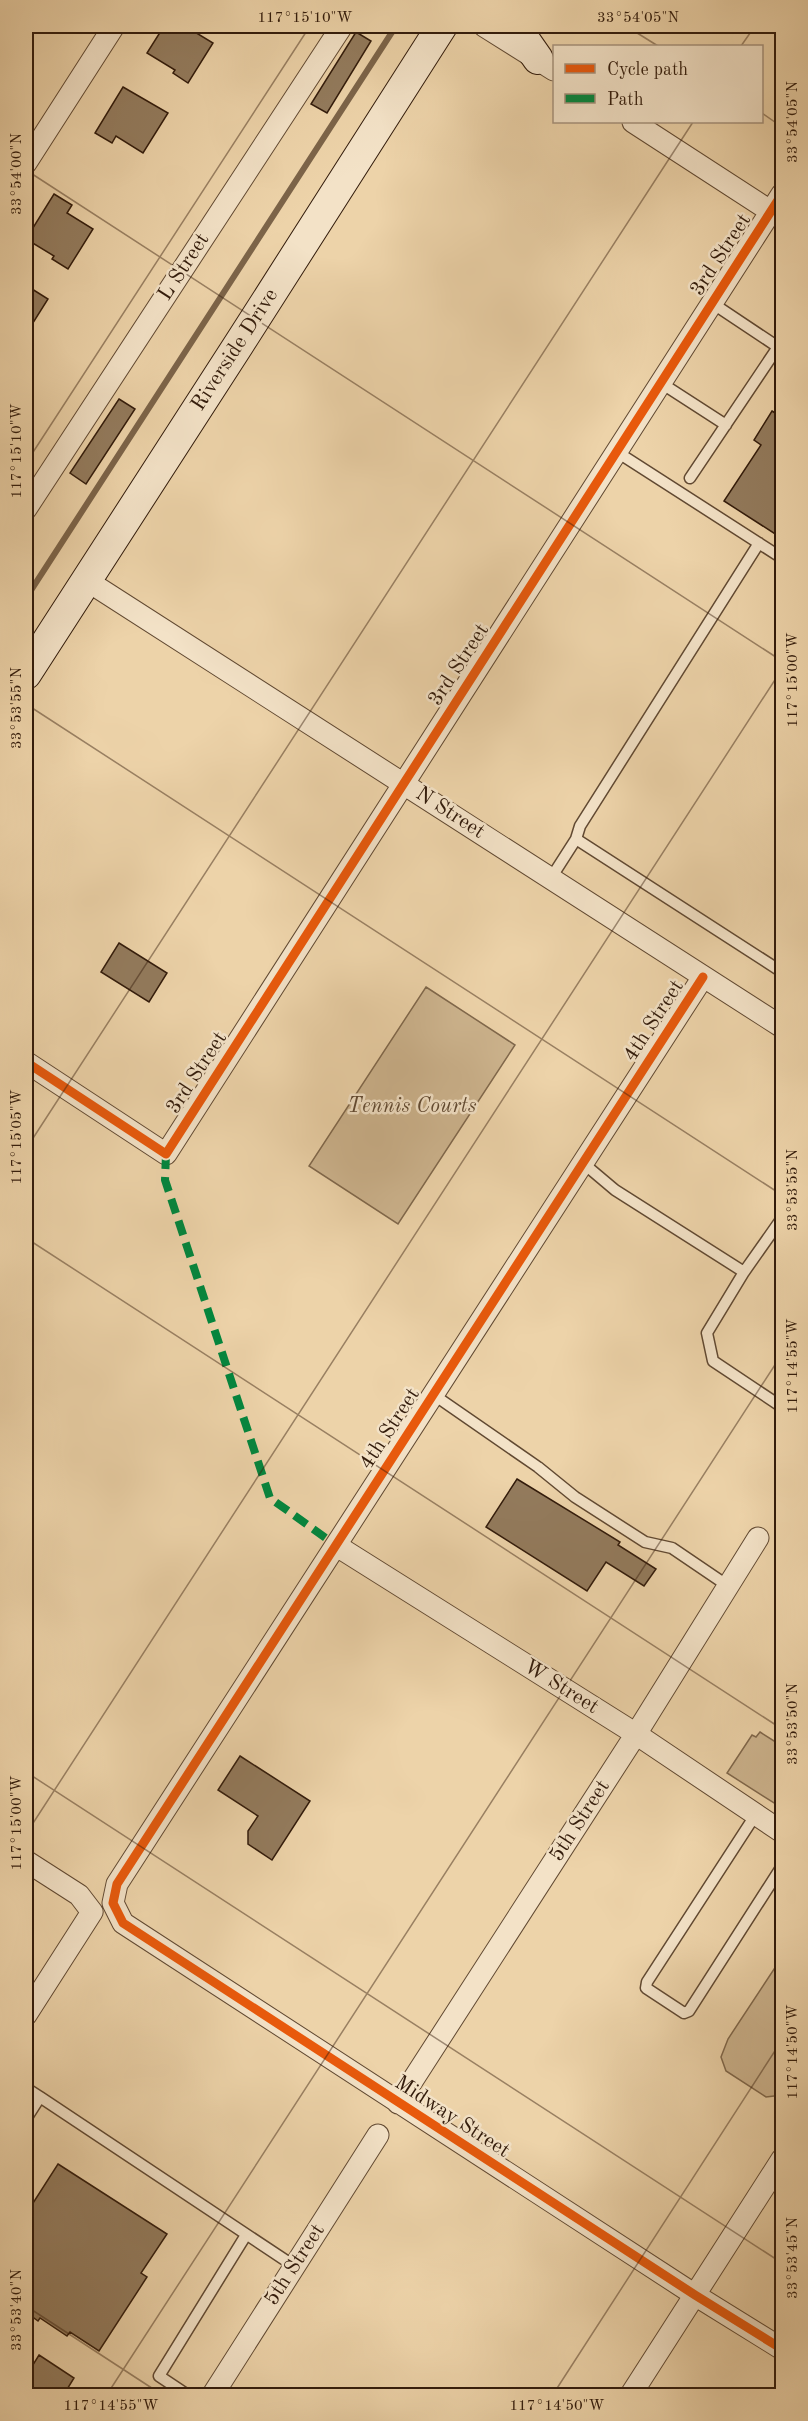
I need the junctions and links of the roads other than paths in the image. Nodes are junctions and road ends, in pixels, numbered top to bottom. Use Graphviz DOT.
graph roads {
  1 [pos="114,26"];
  2 [pos="342,26"];
  3 [pos="442,26"];
  4 [pos="483,26"];
  5 [pos="516,26"];
  6 [pos="546,65"];
  7 [pos="635,123"];
  8 [pos="26,163"];
  9 [pos="783,194"];
  10 [pos="777,215"];
  11 [pos="712,303"];
  12 [pos="781,344"];
  13 [pos="662,382"];
  14 [pos="726,425"];
  15 [pos="617,452"];
  16 [pos="690,478"];
  17 [pos="26,509"];
  18 [pos="759,543"];
  19 [pos="783,558"];
  20 [pos="86,580"];
  21 [pos="26,674"];
  22 [pos="405,783"];
  23 [pos="576,839"];
  24 [pos="551,878"];
  25 [pos="783,972"];
  26 [pos="703,976"];
  27 [pos="783,1027"];
  28 [pos="26,1062"];
  29 [pos="583,1163"];
  30 [pos="783,1218"];
  31 [pos="744,1272"];
  32 [pos="434,1395"];
  33 [pos="783,1407"];
  34 [pos="759,1538"];
  35 [pos="337,1546"];
  36 [pos="728,1586"];
  37 [pos="636,1734"];
  38 [pos="756,1814"];
  39 [pos="783,1832"];
  40 [pos="26,1861"];
  41 [pos="783,1866"];
  42 [pos="113,1903"];
  43 [pos="26,2015"];
  44 [pos="26,2088"];
  45 [pos="40,2097"];
  46 [pos="398,2103"];
  47 [pos="26,2119"];
  48 [pos="378,2135"];
  49 [pos="783,2159"];
  50 [pos="246,2235"];
  51 [pos="294,2266"];
  52 [pos="695,2295"];
  53 [pos="783,2349"];
  54 [pos="189,2396"];
  55 [pos="212,2396"];
  56 [pos="630,2396"];
  1 -- 8 [label="street"];
  2 -- 17 [label="street, L Street"];
  3 -- 20 [label="street, Riverside Drive"];
  4 -- 6 [label="street"];
  5 -- 6 [label="street"];
  7 -- 10 [label="street"];
  9 -- 10 [label="street, 3rd Street"];
  10 -- 11 [label="street, 3rd Street"];
  11 -- 12 [label="lane"];
  11 -- 13 [label="street, 3rd Street"];
  12 -- 14 [label="lane"];
  13 -- 14 [label="lane"];
  13 -- 15 [label="street, 3rd Street"];
  14 -- 16 [label="lane"];
  15 -- 18 [label="lane"];
  15 -- 22 [label="street, 3rd Street"];
  18 -- 19 [label="lane"];
  18 -- 23 [label="lane"];
  20 -- 21 [label="street, Riverside Drive"];
  20 -- 22 [label="street, N Street"];
  22 -- 24 [label="street, N Street"];
  22 -- 28 [label="street, 3rd Street"];
  23 -- 24 [label="lane"];
  23 -- 25 [label="lane"];
  24 -- 26 [label="street, N Street"];
  26 -- 27 [label="street, N Street"];
  26 -- 29 [label="street, 4th Street"];
  29 -- 31 [label="lane"];
  29 -- 32 [label="street, 4th Street"];
  30 -- 31 [label="lane"];
  31 -- 33 [label="lane"];
  32 -- 35 [label="street, 4th Street"];
  32 -- 36 [label="lane"];
  34 -- 36 [label="street, 5th Street"];
  35 -- 37 [label="street, W Street"];
  35 -- 42 [label="street, 4th Street"];
  36 -- 37 [label="street, 5th Street"];
  37 -- 38 [label="street, W Street"];
  37 -- 46 [label="street, 5th Street"];
  38 -- 39 [label="street, W Street"];
  38 -- 41 [label="lane"];
  40 -- 43 [label="street"];
  42 -- 46 [label="street, Midway Street"];
  44 -- 45 [label="lane"];
  45 -- 47 [label="lane"];
  45 -- 50 [label="lane"];
  46 -- 52 [label="street, Midway Street"];
  48 -- 51 [label="street, 5th Street"];
  49 -- 52 [label="street"];
  50 -- 51 [label="lane"];
  50 -- 54 [label="lane"];
  51 -- 55 [label="street, 5th Street"];
  52 -- 53 [label="street, Midway Street"];
  52 -- 56 [label="street"];
}
